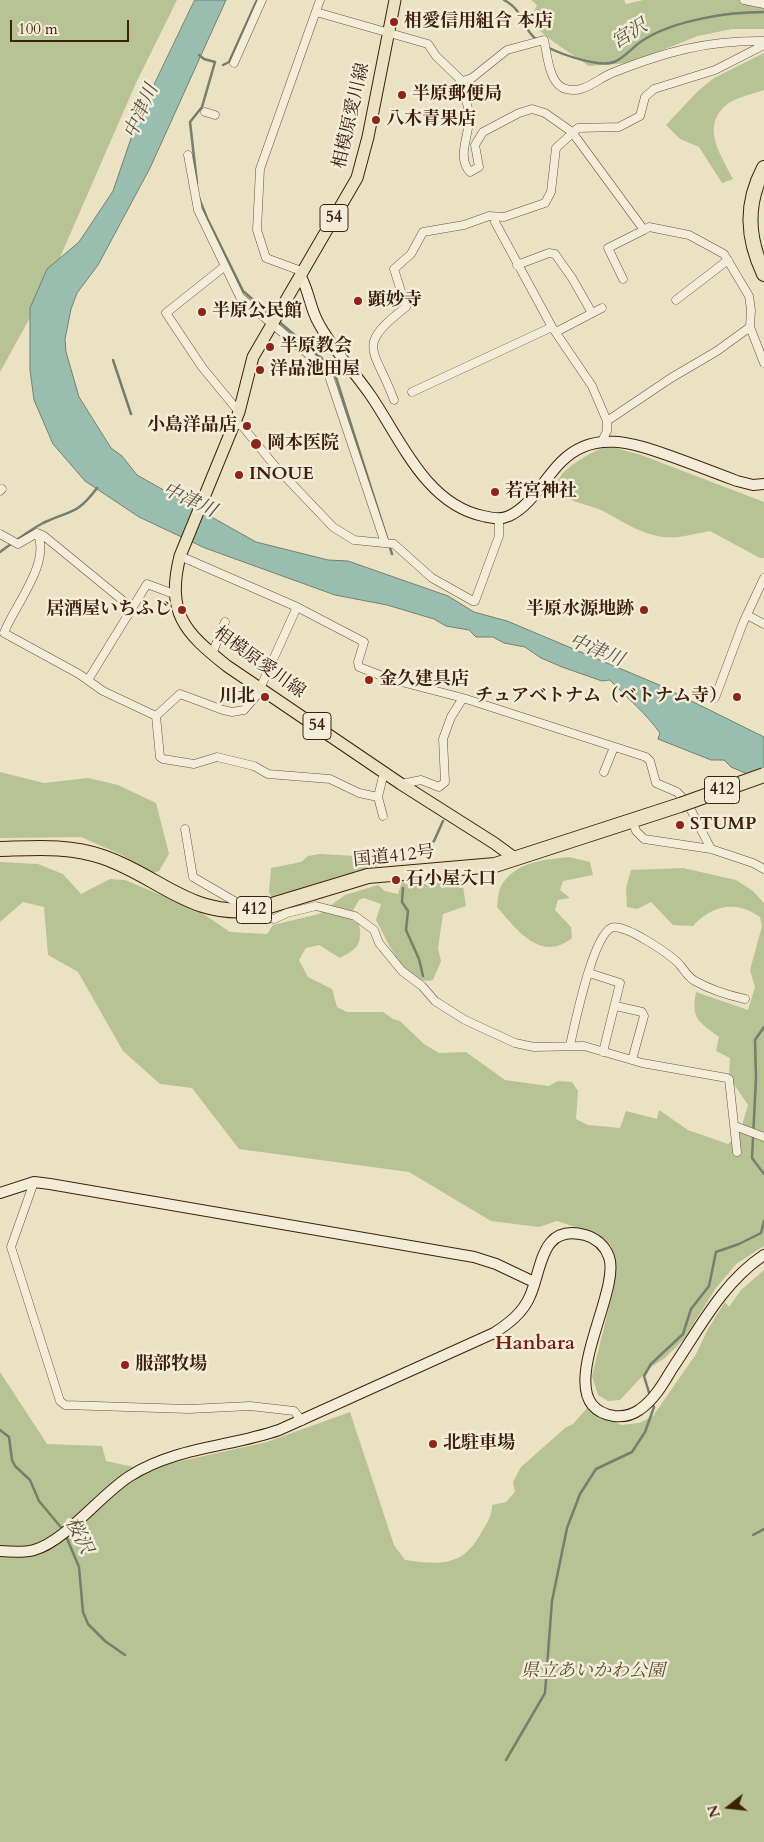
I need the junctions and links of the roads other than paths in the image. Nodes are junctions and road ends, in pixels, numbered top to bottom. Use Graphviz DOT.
graph roads {
  1 [pos="262,0"];
  2 [pos="320,0"];
  3 [pos="395,0"];
  4 [pos="744,0"];
  5 [pos="764,4"];
  6 [pos="316,12"];
  7 [pos="389,32"];
  8 [pos="764,41"];
  9 [pos="764,45"];
  10 [pos="234,63"];
  11 [pos="462,81"];
  12 [pos="205,112"];
  13 [pos="214,115"];
  14 [pos="572,132"];
  15 [pos="188,155"];
  16 [pos="764,168"];
  17 [pos="496,218"];
  18 [pos="644,230"];
  19 [pos="728,260"];
  20 [pos="517,265"];
  21 [pos="225,266"];
  22 [pos="303,274"];
  23 [pos="764,274"];
  24 [pos="623,279"];
  25 [pos="676,300"];
  26 [pos="602,308"];
  27 [pos="592,313"];
  28 [pos="272,323"];
  29 [pos="750,328"];
  30 [pos="554,330"];
  31 [pos="764,363"];
  32 [pos="412,392"];
  33 [pos="394,400"];
  34 [pos="237,417"];
  35 [pos="607,420"];
  36 [pos="602,441"];
  37 [pos="764,484"];
  38 [pos="499,519"];
  39 [pos="37,533"];
  40 [pos="0,534"];
  41 [pos="385,543"];
  42 [pos="180,556"];
  43 [pos="764,578"];
  44 [pos="174,594"];
  45 [pos="297,607"];
  46 [pos="132,608"];
  47 [pos="747,615"];
  48 [pos="225,622"];
  49 [pos="764,624"];
  50 [pos="2,634"];
  51 [pos="212,654"];
  52 [pos="88,680"];
  53 [pos="260,687"];
  54 [pos="463,698"];
  55 [pos="715,698"];
  56 [pos="156,716"];
  57 [pos="614,747"];
  58 [pos="384,772"];
  59 [pos="604,772"];
  60 [pos="764,775"];
  61 [pos="400,784"];
  62 [pos="378,797"];
  63 [pos="383,816"];
  64 [pos="632,820"];
  65 [pos="185,830"];
  66 [pos="0,849"];
  67 [pos="711,850"];
  68 [pos="516,859"];
  69 [pos="764,869"];
  70 [pos="264,907"];
  71 [pos="241,912"];
  72 [pos="588,973"];
  73 [pos="745,999"];
  74 [pos="616,1006"];
  75 [pos="570,1046"];
  76 [pos="603,1052"];
  77 [pos="632,1060"];
  78 [pos="735,1126"];
  79 [pos="764,1137"];
  80 [pos="737,1152"];
  81 [pos="34,1182"];
  82 [pos="0,1193"];
  83 [pos="764,1255"];
  84 [pos="534,1282"];
  85 [pos="302,1421"];
  86 [pos="0,1551"];
  1 -- 10 [label="street"];
  2 -- 6 [label="street"];
  3 -- 7 [label="main road, 相模原愛川線 / 54"];
  4 -- 5 [label="street"];
  6 -- 7 [label="street"];
  6 -- 22 [label="street"];
  7 -- 11 [label="street"];
  7 -- 22 [label="main road, 相模原愛川線 / 54"];
  8 -- 11 [label="street"];
  9 -- 14 [label="street"];
  11 -- 14 [label="street"];
  12 -- 13 [label="street"];
  14 -- 17 [label="street"];
  14 -- 18 [label="street"];
  15 -- 21 [label="street"];
  16 -- 23 [label="highway"];
  17 -- 20 [label="street"];
  17 -- 33 [label="street"];
  18 -- 19 [label="street"];
  18 -- 24 [label="street"];
  19 -- 25 [label="street"];
  19 -- 29 [label="street"];
  20 -- 27 [label="street"];
  20 -- 30 [label="street"];
  21 -- 28 [label="street"];
  21 -- 34 [label="street"];
  22 -- 28 [label="main road, 相模原愛川線 / 54"];
  22 -- 38 [label="street"];
  26 -- 27 [label="street"];
  27 -- 30 [label="street"];
  28 -- 34 [label="main road, 相模原愛川線 / 54"];
  28 -- 41 [label="street"];
  29 -- 31 [label="street"];
  29 -- 35 [label="street"];
  30 -- 32 [label="street"];
  30 -- 35 [label="street"];
  34 -- 41 [label="street"];
  34 -- 42 [label="main road, 相模原愛川線 / 54"];
  35 -- 36 [label="street"];
  36 -- 37 [label="street"];
  36 -- 38 [label="street"];
  38 -- 41 [label="street"];
  39 -- 40 [label="street"];
  39 -- 46 [label="street"];
  39 -- 50 [label="street"];
  42 -- 44 [label="main road, 相模原愛川線 / 54"];
  42 -- 45 [label="street"];
  43 -- 47 [label="street"];
  44 -- 46 [label="street"];
  44 -- 51 [label="main road, 相模原愛川線 / 54"];
  45 -- 53 [label="street"];
  45 -- 54 [label="street"];
  46 -- 52 [label="street"];
  47 -- 49 [label="street"];
  47 -- 55 [label="street"];
  48 -- 51 [label="street"];
  50 -- 52 [label="street"];
  51 -- 53 [label="main road, 相模原愛川線 / 54"];
  52 -- 56 [label="street"];
  53 -- 56 [label="street"];
  53 -- 58 [label="main road, 相模原愛川線 / 54"];
  54 -- 57 [label="street"];
  54 -- 61 [label="street"];
  56 -- 62 [label="street"];
  57 -- 59 [label="street"];
  57 -- 67 [label="street"];
  58 -- 61 [label="main road, 相模原愛川線 / 54"];
  58 -- 62 [label="street"];
  60 -- 64 [label="highway, 国道412号 / 412, bridge"];
  61 -- 68 [label="main road, 相模原愛川線 / 54"];
  62 -- 63 [label="street"];
  64 -- 67 [label="street"];
  64 -- 68 [label="highway, 国道412号 / 412"];
  65 -- 71 [label="street"];
  66 -- 71 [label="highway, 国道412号 / 412"];
  67 -- 69 [label="street"];
  68 -- 70 [label="highway, 国道412号 / 412"];
  70 -- 71 [label="highway, 国道412号 / 412"];
  70 -- 75 [label="street"];
  72 -- 73 [label="street"];
  72 -- 74 [label="street"];
  72 -- 75 [label="street"];
  74 -- 76 [label="street"];
  74 -- 77 [label="street"];
  75 -- 76 [label="street"];
  76 -- 77 [label="street"];
  77 -- 78 [label="street"];
  78 -- 79 [label="street"];
  78 -- 80 [label="street"];
  81 -- 82 [label="street"];
  81 -- 84 [label="street"];
  81 -- 85 [label="street"];
  83 -- 84 [label="street"];
  84 -- 85 [label="street"];
  85 -- 86 [label="street"];
}
